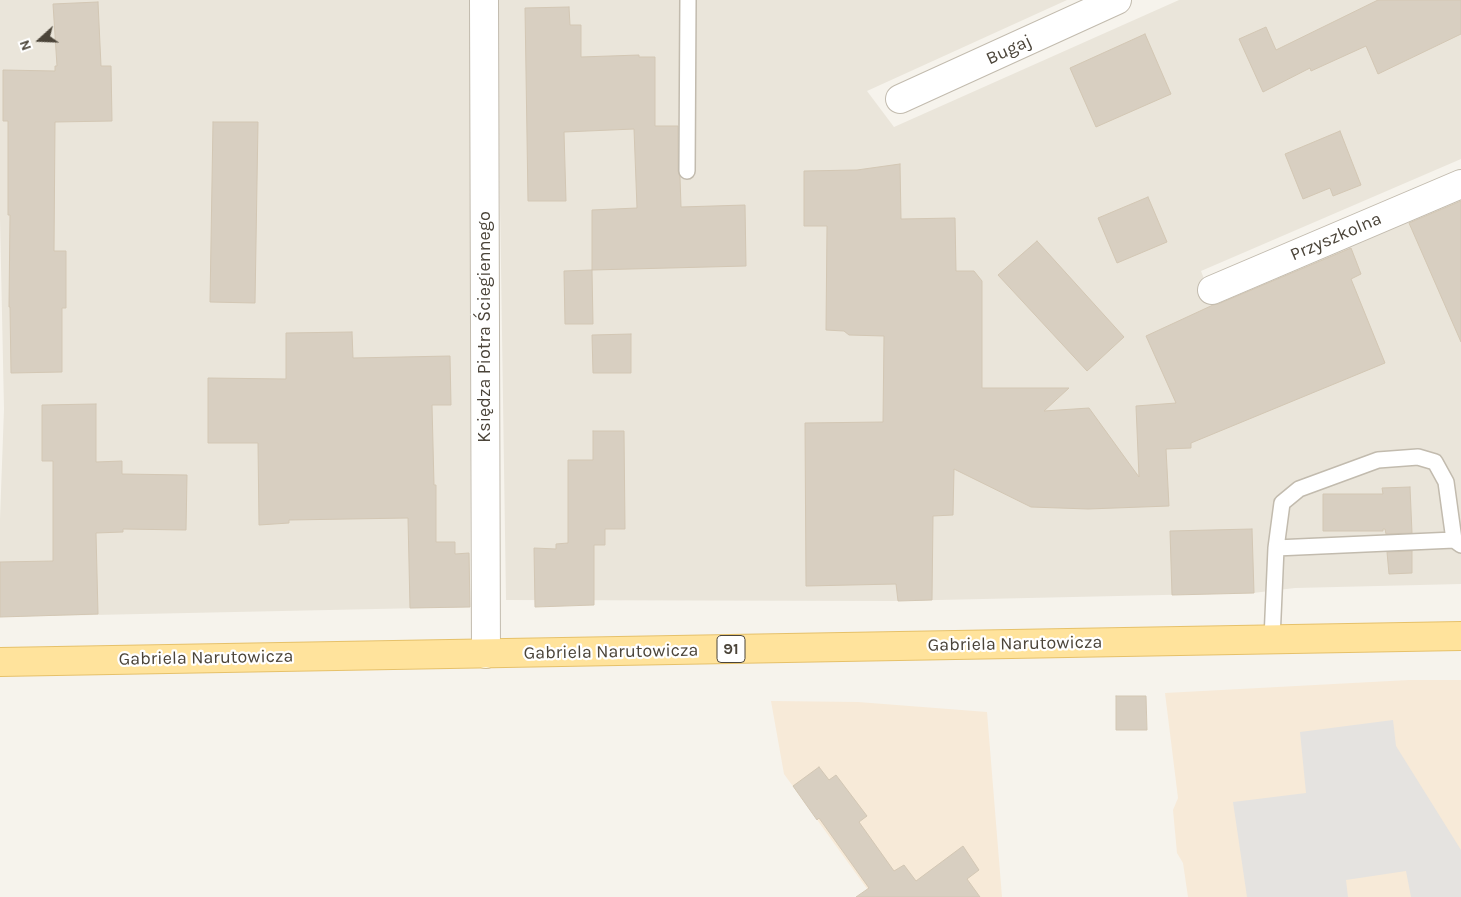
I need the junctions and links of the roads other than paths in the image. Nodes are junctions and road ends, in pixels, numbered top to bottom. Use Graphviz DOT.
graph roads {
  1 [pos="484,0"];
  2 [pos="688,0"];
  3 [pos="1117,0"];
  4 [pos="900,99"];
  5 [pos="687,171"];
  6 [pos="1461,184"];
  7 [pos="1212,290"];
  8 [pos="1458,543"];
  9 [pos="1276,548"];
  10 [pos="1461,636"];
  11 [pos="1272,639"];
  12 [pos="486,654"];
  13 [pos="0,662"];
  1 -- 12 [label="street, Księdza Piotra Ściegiennego"];
  2 -- 5 [label="lane"];
  3 -- 4 [label="street, Bugaj"];
  6 -- 7 [label="street, Przyszkolna"];
  8 -- 9 [label="lane"];
  8 -- 9 [label="lane"];
  9 -- 11 [label="lane"];
  10 -- 11 [label="main road, Gabriela Narutowicza / 91"];
  11 -- 12 [label="main road, Gabriela Narutowicza / 91"];
  12 -- 13 [label="main road, Gabriela Narutowicza / 91"];
}
